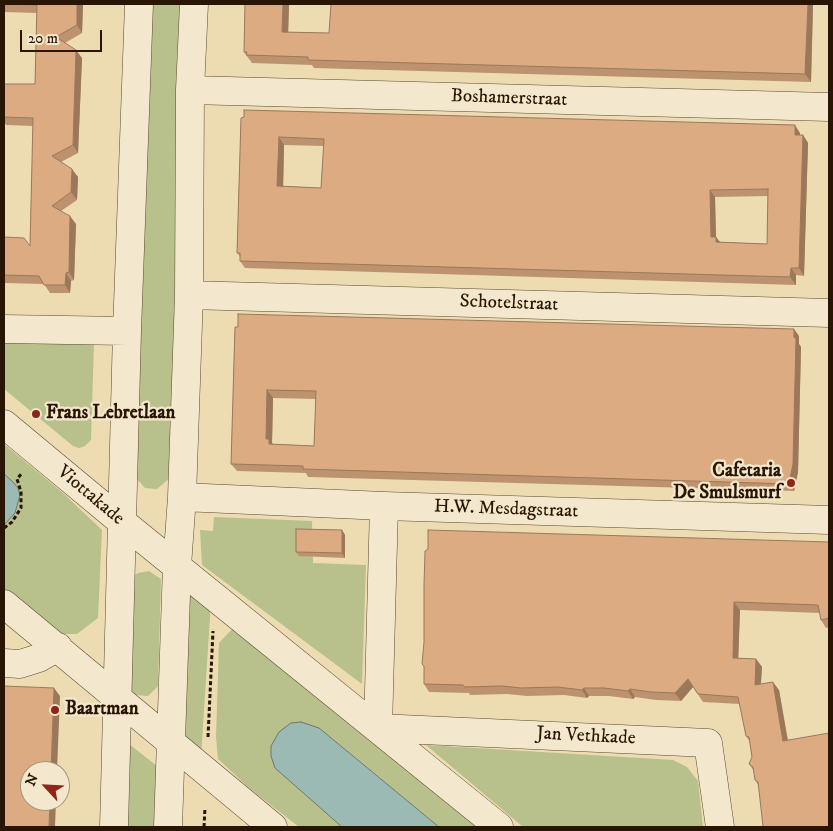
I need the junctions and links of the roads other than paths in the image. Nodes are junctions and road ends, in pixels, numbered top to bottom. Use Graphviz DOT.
graph roads {
  1 [pos="139,4"];
  2 [pos="194,4"];
  3 [pos="190,90"];
  4 [pos="829,108"];
  5 [pos="190,295"];
  6 [pos="829,313"];
  7 [pos="4,329"];
  8 [pos="127,331"];
  9 [pos="4,424"];
  10 [pos="182,497"];
  11 [pos="384,506"];
  12 [pos="829,520"];
  13 [pos="122,522"];
  14 [pos="177,566"];
  15 [pos="4,604"];
  16 [pos="58,648"];
  17 [pos="12,664"];
  18 [pos="118,699"];
  19 [pos="378,728"];
  20 [pos="171,742"];
  21 [pos="114,827"];
  22 [pos="168,827"];
  23 [pos="273,827"];
  24 [pos="500,827"];
  25 [pos="720,827"];
  1 -- 8 [label="street"];
  2 -- 3 [label="street"];
  3 -- 4 [label="street, Boshamerstraat"];
  3 -- 5 [label="street"];
  5 -- 6 [label="street, Schotelstraat"];
  5 -- 10 [label="street"];
  7 -- 8 [label="street"];
  8 -- 13 [label="street"];
  9 -- 13 [label="street, Viottakade"];
  10 -- 11 [label="street, H.W. Mesdagstraat"];
  10 -- 14 [label="street"];
  11 -- 12 [label="street, H.W. Mesdagstraat"];
  11 -- 19 [label="street"];
  13 -- 14 [label="street, Viottakade"];
  13 -- 18 [label="street"];
  14 -- 19 [label="street"];
  14 -- 20 [label="street"];
  15 -- 16 [label="street"];
  16 -- 17 [label="street"];
  16 -- 18 [label="street"];
  18 -- 20 [label="street"];
  18 -- 21 [label="street"];
  19 -- 24 [label="street"];
  19 -- 25 [label="street, Jan Vethkade"];
  20 -- 22 [label="street"];
  20 -- 23 [label="street"];
}
